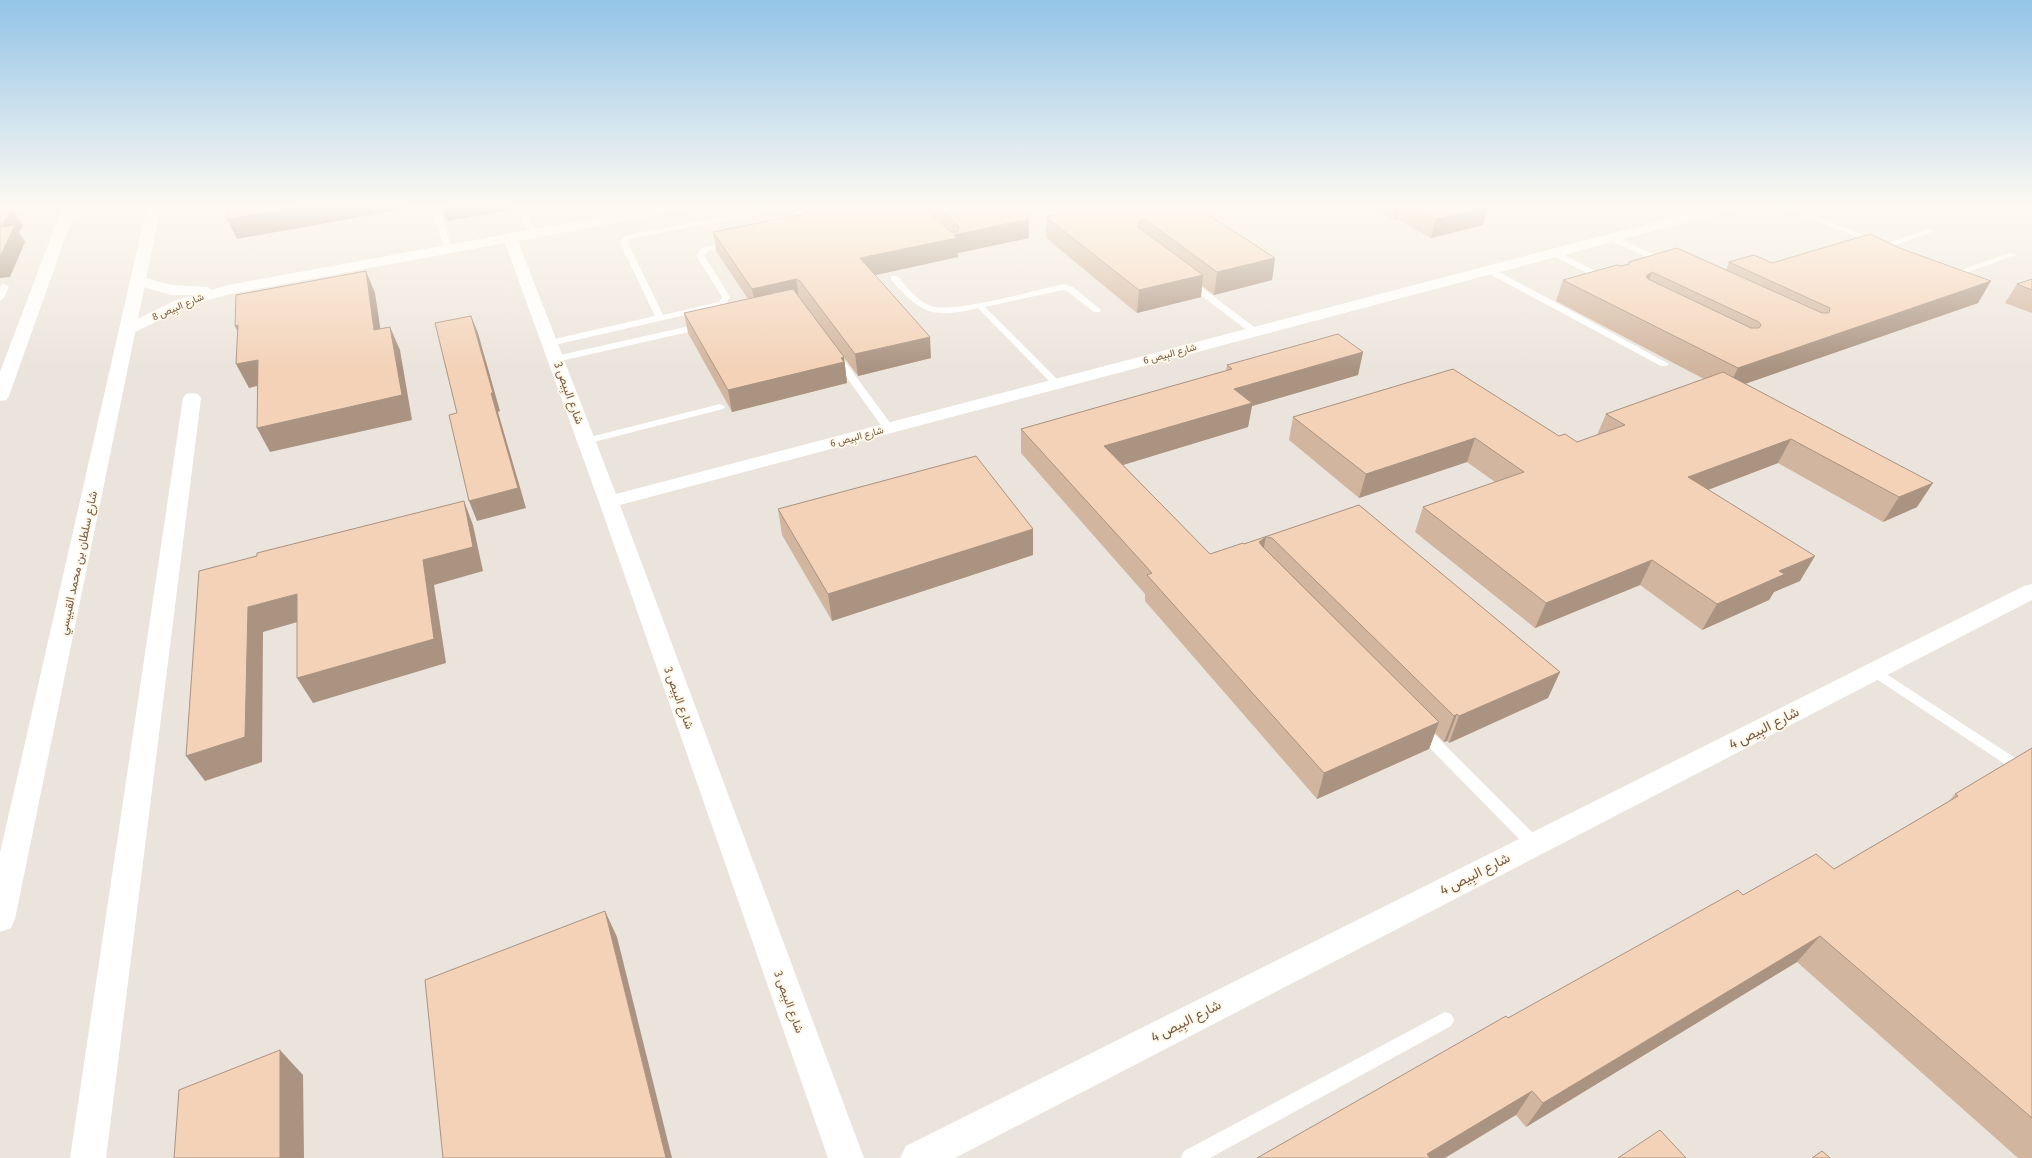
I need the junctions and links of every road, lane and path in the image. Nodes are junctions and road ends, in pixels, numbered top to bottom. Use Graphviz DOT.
graph roads {
  1 [pos="50,260"];
  2 [pos="142,260"];
  3 [pos="393,260"];
  4 [pos="528,260"];
  5 [pos="632,260"];
  6 [pos="703,260"];
  7 [pos="1527,260"];
  8 [pos="1568,260"];
  9 [pos="1661,260"];
  10 [pos="1997,260"];
  11 [pos="1676,267"];
  12 [pos="1489,270"];
  13 [pos="1182,276"];
  14 [pos="894,278"];
  15 [pos="1942,278"];
  16 [pos="138,281"];
  17 [pos="1616,284"];
  18 [pos="5,286"];
  19 [pos="228,290"];
  20 [pos="0,298"];
  21 [pos="979,305"];
  22 [pos="1097,310"];
  23 [pos="661,319"];
  24 [pos="716,323"];
  25 [pos="129,329"];
  26 [pos="1255,332"];
  27 [pos="831,348"];
  28 [pos="553,351"];
  29 [pos="1664,364"];
  30 [pos="1057,384"];
  31 [pos="0,396"];
  32 [pos="192,398"];
  33 [pos="720,407"];
  34 [pos="889,428"];
  35 [pos="586,441"];
  36 [pos="609,502"];
  37 [pos="2032,591"];
  38 [pos="1874,671"];
  39 [pos="1410,718"];
  40 [pos="2032,776"];
  41 [pos="1534,844"];
  42 [pos="0,919"];
  43 [pos="1445,1020"];
  44 [pos="88,1158"];
  45 [pos="846,1158"];
  46 [pos="918,1158"];
  47 [pos="1191,1158"];
  1 -- 31 [label="street"];
  2 -- 16 [label="street, شارع سلطان بن محمد القبيسي"];
  3 -- 19 [label="street, شارع البِيص 8"];
  4 -- 28 [label="street, شارع البِيص 3"];
  5 -- 23 [label="lane"];
  6 -- 23 [label="lane"];
  7 -- 12 [label="street, شارع البِيص 6"];
  8 -- 17 [label="lane"];
  9 -- 11 [label="lane"];
  10 -- 15 [label="lane"];
  12 -- 26 [label="street, شارع البِيص 6"];
  12 -- 29 [label="lane"];
  13 -- 26 [label="lane"];
  14 -- 21 [label="lane"];
  16 -- 19 [label="street, شارع البِيص 8"];
  16 -- 25 [label="street, شارع سلطان بن محمد القبيسي"];
  18 -- 20 [label="lane"];
  19 -- 25 [label="street, شارع البِيص 8"];
  21 -- 22 [label="lane"];
  21 -- 30 [label="lane"];
  23 -- 28 [label="lane"];
  24 -- 28 [label="lane"];
  25 -- 42 [label="street, شارع سلطان بن محمد القبيسي"];
  26 -- 30 [label="street, شارع البِيص 6"];
  27 -- 34 [label="lane"];
  28 -- 35 [label="street, شارع البِيص 3"];
  30 -- 34 [label="street, شارع البِيص 6"];
  32 -- 44 [label="street"];
  33 -- 35 [label="lane"];
  34 -- 36 [label="street, شارع البِيص 6"];
  35 -- 36 [label="street, شارع البِيص 3"];
  36 -- 45 [label="street, شارع البِيص 3"];
  37 -- 38 [label="street, شارع البِيص 4"];
  38 -- 40 [label="lane"];
  38 -- 41 [label="street, شارع البِيص 4"];
  39 -- 41 [label="lane"];
  41 -- 46 [label="street, شارع البِيص 4"];
  43 -- 47 [label="lane"];
}
